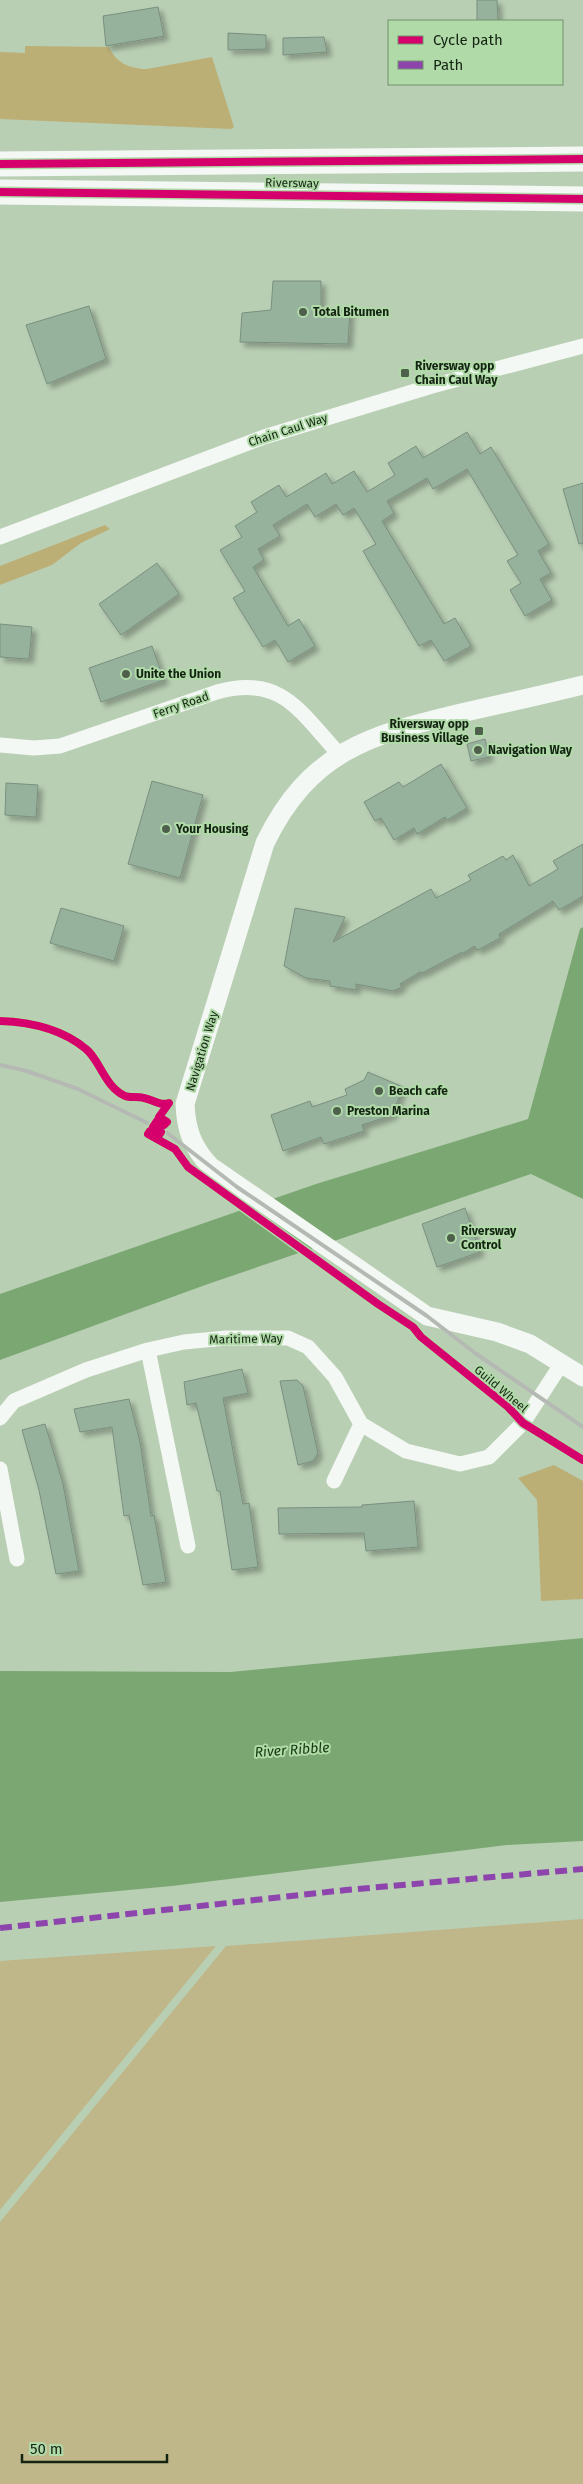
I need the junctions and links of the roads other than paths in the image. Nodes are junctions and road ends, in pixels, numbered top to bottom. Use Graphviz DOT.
graph roads {
  1 [pos="583,159"];
  2 [pos="0,164"];
  3 [pos="0,192"];
  4 [pos="583,199"];
  5 [pos="583,346"];
  6 [pos="0,537"];
  7 [pos="583,685"];
  8 [pos="0,745"];
  9 [pos="339,754"];
  10 [pos="148,1350"];
  11 [pos="562,1363"];
  12 [pos="583,1377"];
  13 [pos="0,1418"];
  14 [pos="361,1424"];
  15 [pos="0,1470"];
  16 [pos="334,1481"];
  17 [pos="188,1546"];
  18 [pos="17,1559"];
  1 -- 2 [label="highway, Riversway"];
  3 -- 4 [label="highway, Riversway"];
  5 -- 6 [label="street, Chain Caul Way"];
  7 -- 9 [label="street, Navigation Way"];
  8 -- 9 [label="street, Ferry Road"];
  9 -- 11 [label="street, Navigation Way"];
  10 -- 13 [label="street, Maritime Way"];
  10 -- 14 [label="street, Maritime Way"];
  10 -- 17 [label="street"];
  11 -- 12 [label="street, Navigation Way"];
  11 -- 14 [label="street"];
  14 -- 16 [label="street"];
  15 -- 18 [label="street"];
}
